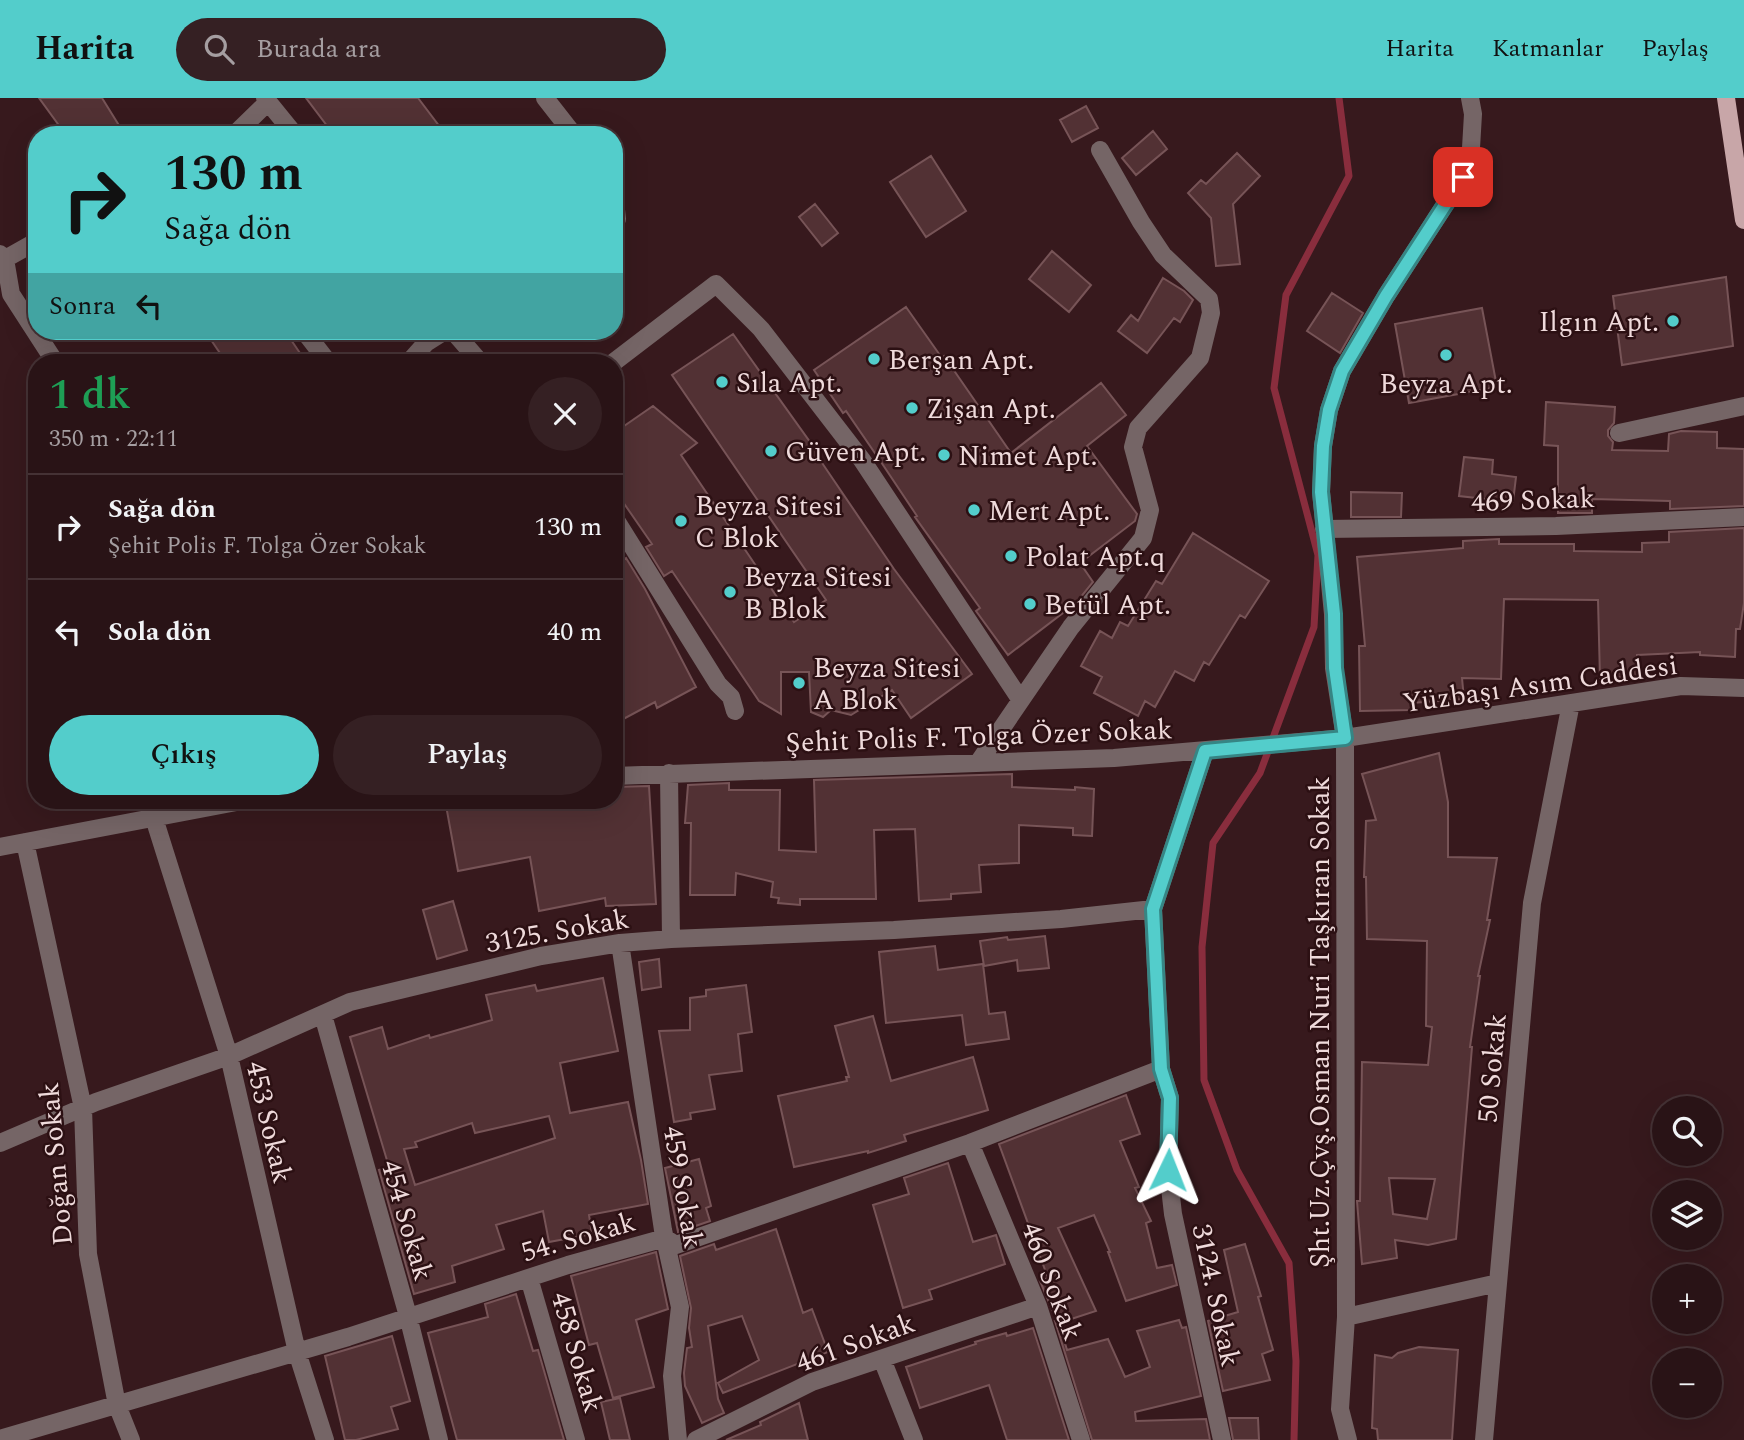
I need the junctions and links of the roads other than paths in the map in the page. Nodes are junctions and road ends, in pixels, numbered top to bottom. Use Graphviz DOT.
graph roads {
  1 [pos="545,98"];
  2 [pos="1470,98"];
  3 [pos="1726,98"];
  4 [pos="266,100"];
  5 [pos="242,126"];
  6 [pos="288,126"];
  7 [pos="567,126"];
  8 [pos="1100,150"];
  9 [pos="1744,220"];
  10 [pos="28,245"];
  11 [pos="3,257"];
  12 [pos="28,320"];
  13 [pos="311,340"];
  14 [pos="461,340"];
  15 [pos="322,354"];
  16 [pos="473,354"];
  17 [pos="623,355"];
  18 [pos="1744,406"];
  19 [pos="1619,433"];
  20 [pos="1744,517"];
  21 [pos="1324,529"];
  22 [pos="623,531"];
  23 [pos="1744,688"];
  24 [pos="1020,699"];
  25 [pos="1571,703"];
  26 [pos="735,711"];
  27 [pos="1345,738"];
  28 [pos="1205,751"];
  29 [pos="978,763"];
  30 [pos="669,773"];
  31 [pos="623,776"];
  32 [pos="200,809"];
  33 [pos="154,818"];
  34 [pos="25,842"];
  35 [pos="0,847"];
  36 [pos="1153,909"];
  37 [pos="671,939"];
  38 [pos="620,943"];
  39 [pos="323,1015"];
  40 [pos="229,1056"];
  41 [pos="1161,1069"];
  42 [pos="83,1108"];
  43 [pos="0,1143"];
  44 [pos="970,1143"];
  45 [pos="665,1238"];
  46 [pos="529,1278"];
  47 [pos="1498,1283"];
  48 [pos="1038,1306"];
  49 [pos="408,1316"];
  50 [pos="1346,1317"];
  51 [pos="297,1352"];
  52 [pos="882,1359"];
  53 [pos="117,1405"];
  54 [pos="0,1439"];
  55 [pos="131,1440"];
  56 [pos="326,1440"];
  57 [pos="439,1440"];
  58 [pos="576,1440"];
  59 [pos="678,1440"];
  60 [pos="696,1440"];
  61 [pos="914,1440"];
  62 [pos="1081,1440"];
  63 [pos="1222,1440"];
  64 [pos="1348,1440"];
  65 [pos="1484,1440"];
  1 -- 7 [label="street"];
  2 -- 21 [label="street, Şht.Uz.Çvş.Osman Nuri Taşkıran Sokak"];
  3 -- 9 [label="main road"];
  4 -- 5 [label="street"];
  4 -- 6 [label="street"];
  8 -- 24 [label="street"];
  10 -- 11 [label="street"];
  11 -- 12 [label="street"];
  13 -- 15 [label="street"];
  14 -- 16 [label="street"];
  17 -- 24 [label="street"];
  18 -- 19 [label="street"];
  20 -- 21 [label="street, 469 Sokak"];
  21 -- 27 [label="street, Şht.Uz.Çvş.Osman Nuri Taşkıran Sokak"];
  22 -- 26 [label="street"];
  23 -- 25 [label="street, Yüzbaşı Asım Caddesi"];
  24 -- 29 [label="street"];
  25 -- 27 [label="street, Yüzbaşı Asım Caddesi"];
  25 -- 47 [label="street, 50 Sokak"];
  27 -- 28 [label="street, Şehit Polis F. Tolga Özer Sokak"];
  27 -- 50 [label="street, Şht.Uz.Çvş.Osman Nuri Taşkıran Sokak"];
  28 -- 29 [label="street, Şehit Polis F. Tolga Özer Sokak"];
  28 -- 36 [label="street, 3124. Sokak"];
  29 -- 30 [label="street, Şehit Polis F. Tolga Özer Sokak"];
  30 -- 31 [label="street, Şehit Polis F. Tolga Özer Sokak"];
  30 -- 37 [label="street"];
  32 -- 33 [label="street"];
  33 -- 34 [label="street"];
  33 -- 40 [label="street, 453 Sokak"];
  34 -- 35 [label="street"];
  34 -- 42 [label="street, Doğan Sokak"];
  36 -- 37 [label="street, 3125. Sokak"];
  36 -- 41 [label="street, 3124. Sokak"];
  37 -- 38 [label="street, 3125. Sokak"];
  38 -- 39 [label="street, 3125. Sokak"];
  38 -- 45 [label="street, 459 Sokak"];
  39 -- 40 [label="street, 3125. Sokak"];
  39 -- 49 [label="street, 454 Sokak"];
  40 -- 42 [label="street, 3125. Sokak"];
  40 -- 51 [label="street, 453 Sokak"];
  41 -- 44 [label="street, 54. Sokak"];
  41 -- 63 [label="street, 3124. Sokak"];
  42 -- 43 [label="street, 3125. Sokak"];
  42 -- 53 [label="street, Doğan Sokak"];
  44 -- 45 [label="street, 54. Sokak"];
  44 -- 48 [label="street, 460 Sokak"];
  45 -- 46 [label="street, 54. Sokak"];
  45 -- 59 [label="street, 459 Sokak"];
  46 -- 49 [label="street, 54. Sokak"];
  46 -- 58 [label="street, 458 Sokak"];
  47 -- 50 [label="street"];
  47 -- 65 [label="street, 50 Sokak"];
  48 -- 52 [label="street, 461 Sokak"];
  48 -- 62 [label="street, 460 Sokak"];
  49 -- 51 [label="street, 54. Sokak"];
  49 -- 57 [label="street, 454 Sokak"];
  50 -- 64 [label="street, Şht.Uz.Çvş.Osman Nuri Taşkıran Sokak"];
  51 -- 53 [label="street, 54. Sokak"];
  51 -- 56 [label="street, 453 Sokak"];
  52 -- 60 [label="street, 461 Sokak"];
  52 -- 61 [label="street"];
  53 -- 54 [label="street, 54. Sokak"];
  53 -- 55 [label="street, Doğan Sokak"];
}
